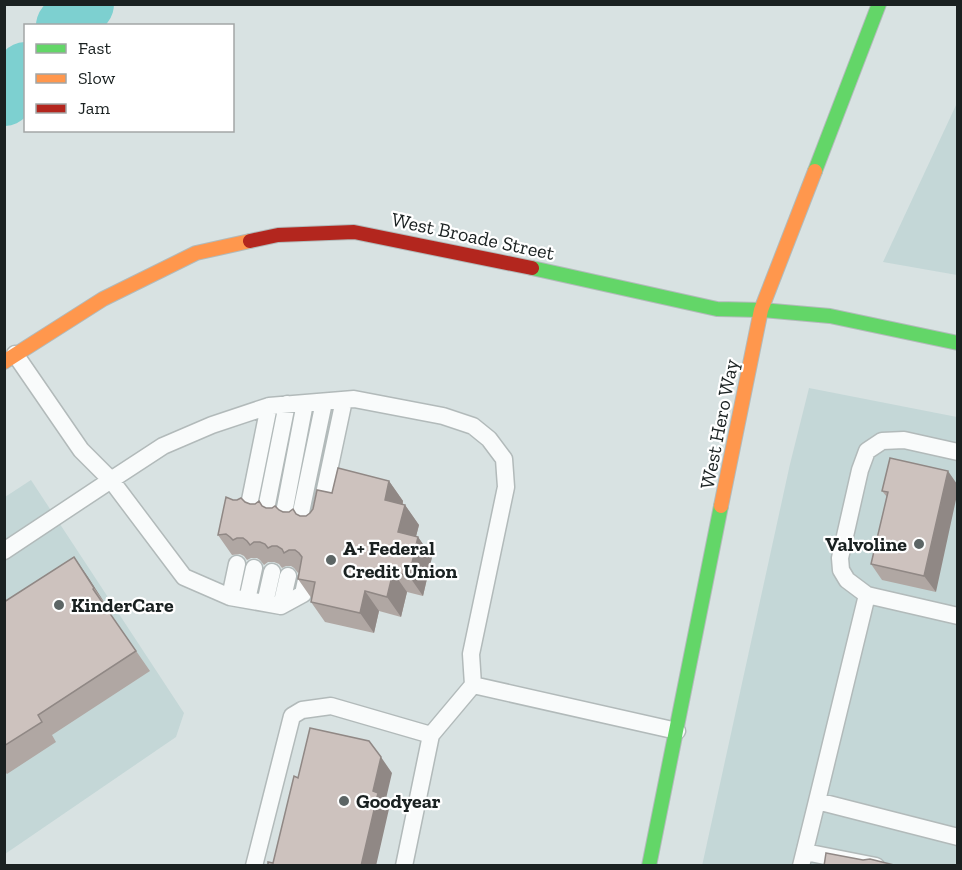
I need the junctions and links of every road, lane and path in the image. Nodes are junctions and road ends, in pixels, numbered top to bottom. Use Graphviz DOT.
graph roads {
  1 [pos="879,4"];
  2 [pos="761,310"];
  3 [pos="957,343"];
  4 [pos="10,358"];
  5 [pos="344,400"];
  6 [pos="324,402"];
  7 [pos="305,403"];
  8 [pos="287,404"];
  9 [pos="269,406"];
  10 [pos="957,452"];
  11 [pos="111,480"];
  12 [pos="248,510"];
  13 [pos="265,514"];
  14 [pos="317,526"];
  15 [pos="4,551"];
  16 [pos="237,564"];
  17 [pos="254,568"];
  18 [pos="280,574"];
  19 [pos="306,580"];
  20 [pos="867,595"];
  21 [pos="230,597"];
  22 [pos="247,600"];
  23 [pos="273,604"];
  24 [pos="957,616"];
  25 [pos="473,685"];
  26 [pos="677,731"];
  27 [pos="431,735"];
  28 [pos="817,801"];
  29 [pos="957,837"];
  30 [pos="803,859"];
  31 [pos="254,866"];
  32 [pos="404,866"];
  33 [pos="649,866"];
  34 [pos="876,866"];
  1 -- 2 [label="street, West Hero Way"];
  2 -- 3 [label="street, West Broade Street"];
  2 -- 4 [label="street, West Broade Street"];
  2 -- 26 [label="street, West Hero Way"];
  4 -- 11 [label="lane"];
  5 -- 6 [label="lane"];
  5 -- 14 [label="lane"];
  5 -- 25 [label="lane"];
  6 -- 7 [label="lane"];
  6 -- 7 [label="lane"];
  7 -- 8 [label="lane"];
  8 -- 9 [label="lane"];
  8 -- 13 [label="lane"];
  9 -- 11 [label="lane"];
  9 -- 12 [label="lane"];
  10 -- 20 [label="lane"];
  11 -- 15 [label="lane"];
  11 -- 21 [label="lane"];
  16 -- 21 [label="lane"];
  17 -- 22 [label="lane"];
  18 -- 23 [label="lane"];
  19 -- 23 [label="lane"];
  20 -- 24 [label="lane"];
  20 -- 28 [label="lane"];
  21 -- 22 [label="lane"];
  22 -- 23 [label="lane"];
  25 -- 26 [label="lane"];
  25 -- 27 [label="lane"];
  26 -- 33 [label="street, West Hero Way"];
  27 -- 31 [label="lane"];
  27 -- 32 [label="lane"];
  28 -- 29 [label="lane"];
  28 -- 30 [label="lane"];
  30 -- 34 [label="lane"];
}
